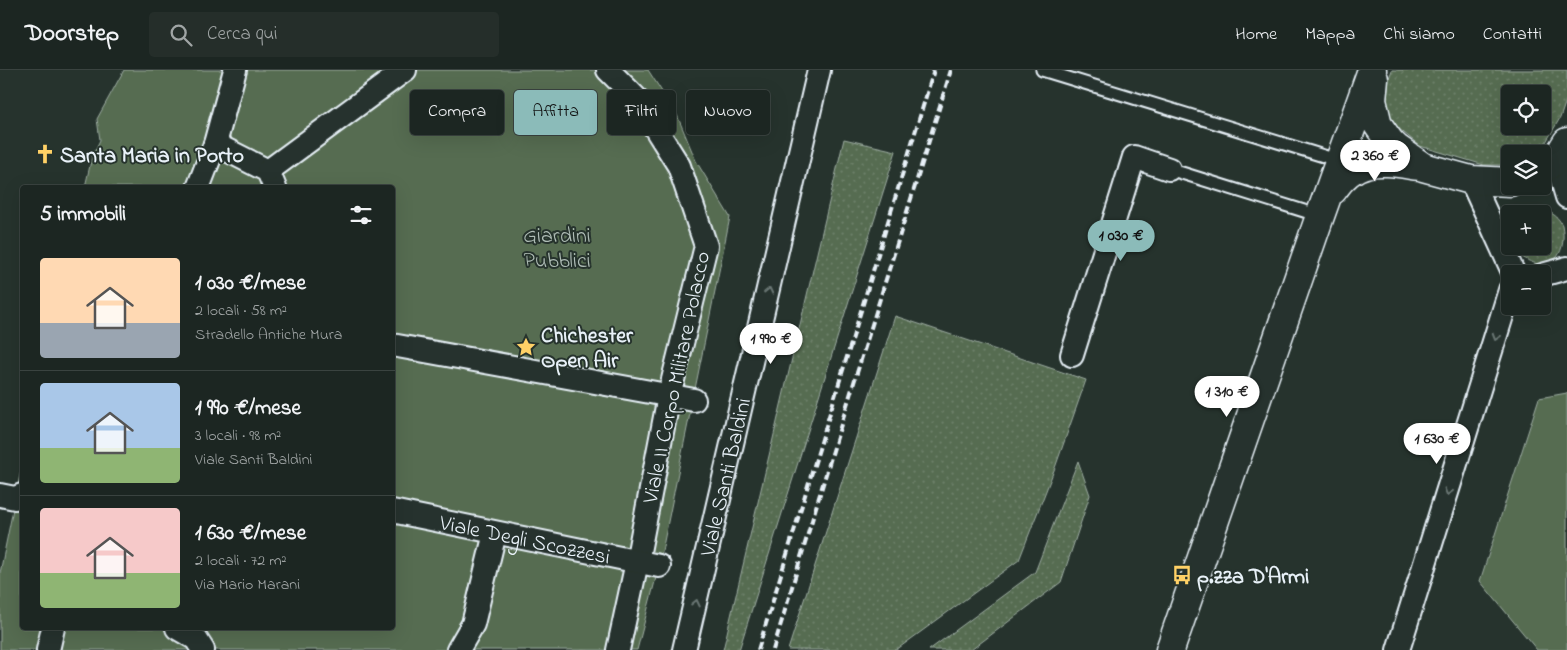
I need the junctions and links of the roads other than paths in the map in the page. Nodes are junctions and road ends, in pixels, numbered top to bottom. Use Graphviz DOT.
graph roads {
  1 [pos="235,70"];
  2 [pos="405,70"];
  3 [pos="608,70"];
  4 [pos="819,70"];
  5 [pos="1042,70"];
  6 [pos="1374,70"];
  7 [pos="215,144"];
  8 [pos="1555,158"];
  9 [pos="1340,161"];
  10 [pos="1423,167"];
  11 [pos="1169,169"];
  12 [pos="272,180"];
  13 [pos="1472,180"];
  14 [pos="1501,182"];
  15 [pos="199,185"];
  16 [pos="1567,197"];
  17 [pos="1323,208"];
  18 [pos="1510,265"];
  19 [pos="1567,268"];
  20 [pos="1551,272"];
  21 [pos="1502,315"];
  22 [pos="395,346"];
  23 [pos="1072,355"];
  24 [pos="668,396"];
  25 [pos="694,400"];
  26 [pos="0,495"];
  27 [pos="20,496"];
  28 [pos="395,512"];
  29 [pos="495,533"];
  30 [pos="637,562"];
  31 [pos="659,566"];
  32 [pos="53,630"];
  33 [pos="183,630"];
  34 [pos="48,650"];
  35 [pos="203,650"];
  36 [pos="458,650"];
  37 [pos="618,650"];
  38 [pos="684,650"];
  39 [pos="1170,650"];
  40 [pos="1398,650"];
  1 -- 7 [label="street"];
  2 -- 12 [label="street"];
  3 -- 24 [label="street, Viale II Corpo Militare Polacco"];
  38 -- 4 [label="street, Viale Santi Baldini, one-way"];
  5 -- 9 [label="lane"];
  6 -- 9 [label="street"];
  6 -- 10 [label="street"];
  7 -- 12 [label="street"];
  7 -- 15 [label="street"];
  8 -- 16 [label="street"];
  9 -- 17 [label="street"];
  10 -- 13 [label="street"];
  10 -- 17 [label="street"];
  11 -- 17 [label="lane"];
  11 -- 23 [label="street"];
  13 -- 14 [label="street"];
  13 -- 18 [label="street"];
  17 -- 39 [label="street"];
  19 -- 20 [label="street"];
  21 -- 40 [label="street, one-way"];
  22 -- 24 [label="street"];
  24 -- 25 [label="street"];
  24 -- 30 [label="street, Viale II Corpo Militare Polacco"];
  26 -- 27 [label="street"];
  28 -- 29 [label="street, Viale Degli Scozzesi"];
  29 -- 30 [label="street, Viale Degli Scozzesi"];
  29 -- 36 [label="street"];
  30 -- 31 [label="street, Viale Degli Scozzesi"];
  30 -- 37 [label="street, Viale II Corpo Militare Polacco"];
  32 -- 34 [label="street"];
  33 -- 35 [label="street"];
}
